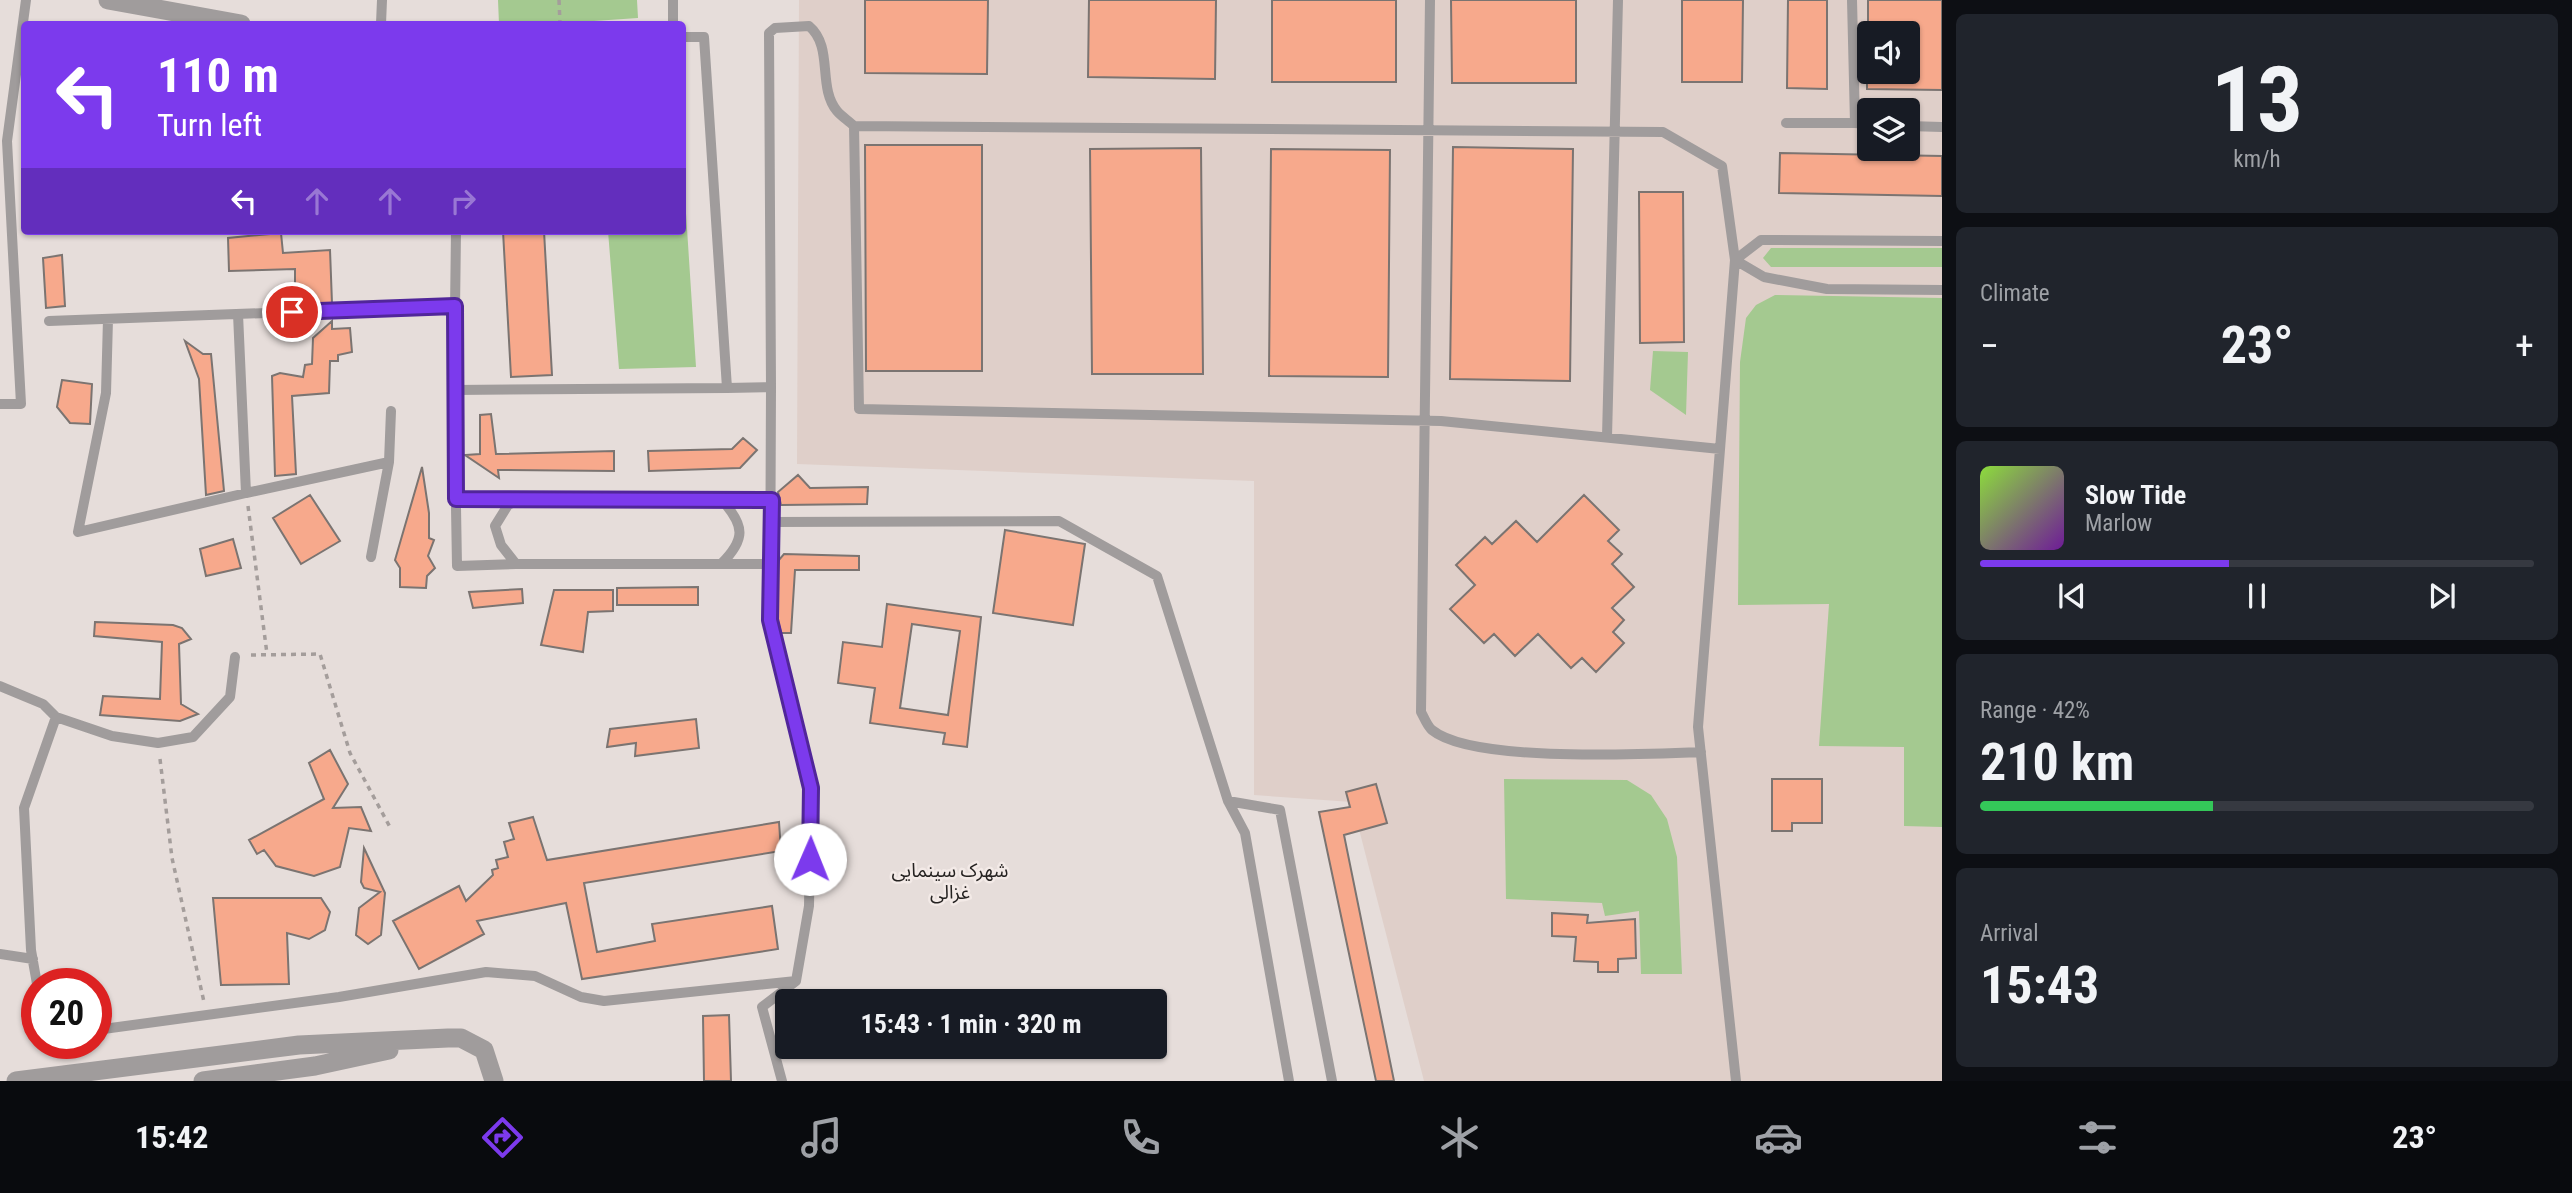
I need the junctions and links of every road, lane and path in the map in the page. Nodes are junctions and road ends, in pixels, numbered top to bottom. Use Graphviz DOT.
graph roads {
  1 [pos="26,0"];
  2 [pos="108,0"];
  3 [pos="382,0"];
  4 [pos="559,0"];
  5 [pos="673,0"];
  6 [pos="1430,0"];
  7 [pos="1618,0"];
  8 [pos="1852,0"];
  9 [pos="23,21"];
  10 [pos="224,21"];
  11 [pos="381,21"];
  12 [pos="560,21"];
  13 [pos="673,21"];
  14 [pos="21,37"];
  15 [pos="686,37"];
  16 [pos="1786,123"];
  17 [pos="1854,123"];
  18 [pos="1857,123"];
  19 [pos="854,126"];
  20 [pos="1920,126"];
  21 [pos="1942,127"];
  22 [pos="1429,131"];
  23 [pos="1615,132"];
  24 [pos="456,235"];
  25 [pos="1942,241"];
  26 [pos="1735,260"];
  27 [pos="1942,290"];
  28 [pos="455,306"];
  29 [pos="238,314"];
  30 [pos="108,319"];
  31 [pos="49,321"];
  32 [pos="771,387"];
  33 [pos="727,388"];
  34 [pos="454,390"];
  35 [pos="0,404"];
  36 [pos="391,411"];
  37 [pos="1424,421"];
  38 [pos="1607,438"];
  39 [pos="1720,449"];
  40 [pos="389,462"];
  41 [pos="246,493"];
  42 [pos="521,498"];
  43 [pos="456,499"];
  44 [pos="722,500"];
  45 [pos="772,500"];
  46 [pos="772,522"];
  47 [pos="371,557"];
  48 [pos="721,564"];
  49 [pos="771,564"];
  50 [pos="516,565"];
  51 [pos="234,657"];
  52 [pos="0,686"];
  53 [pos="56,717"];
  54 [pos="158,743"];
  55 [pos="1701,752"];
  56 [pos="1228,801"];
  57 [pos="391,829"];
  58 [pos="0,954"];
  59 [pos="33,959"];
  60 [pos="34,968"];
  61 [pos="796,981"];
  62 [pos="207,1016"];
  63 [pos="112,1028"];
  64 [pos="448,1038"];
  65 [pos="299,1045"];
  66 [pos="318,1073"];
  67 [pos="16,1081"];
  68 [pos="203,1081"];
  69 [pos="494,1081"];
  70 [pos="782,1081"];
  71 [pos="1289,1081"];
  72 [pos="1332,1081"];
  73 [pos="1736,1081"];
  1 -- 9 [label="lane"];
  2 -- 10 [label="street"];
  3 -- 11 [label="lane"];
  4 -- 12 [label="path"];
  5 -- 13 [label="lane"];
  6 -- 22 [label="lane"];
  7 -- 23 [label="lane"];
  8 -- 17 [label="lane"];
  14 -- 35 [label="lane"];
  15 -- 33 [label="lane"];
  16 -- 17 [label="lane"];
  17 -- 18 [label="lane"];
  19 -- 22 [label="lane"];
  19 -- 32 [label="lane"];
  19 -- 37 [label="lane"];
  20 -- 21 [label="lane"];
  22 -- 23 [label="lane"];
  22 -- 37 [label="lane"];
  23 -- 26 [label="lane"];
  23 -- 38 [label="lane"];
  24 -- 28 [label="lane"];
  25 -- 26 [label="lane"];
  26 -- 27 [label="lane"];
  26 -- 39 [label="lane"];
  28 -- 29 [label="lane"];
  28 -- 34 [label="lane"];
  29 -- 30 [label="lane"];
  29 -- 41 [label="lane"];
  30 -- 31 [label="lane"];
  30 -- 41 [label="lane"];
  32 -- 33 [label="lane"];
  32 -- 45 [label="lane"];
  33 -- 34 [label="lane"];
  34 -- 43 [label="lane"];
  36 -- 40 [label="lane"];
  37 -- 38 [label="lane"];
  37 -- 55 [label="lane"];
  38 -- 39 [label="lane"];
  39 -- 55 [label="lane"];
  40 -- 41 [label="lane"];
  40 -- 47 [label="lane"];
  41 -- 57 [label="path"];
  42 -- 43 [label="lane"];
  42 -- 44 [label="lane"];
  42 -- 50 [label="lane"];
  43 -- 50 [label="lane"];
  44 -- 45 [label="lane"];
  44 -- 48 [label="lane"];
  45 -- 46 [label="lane"];
  46 -- 49 [label="lane"];
  46 -- 56 [label="lane"];
  48 -- 49 [label="lane"];
  48 -- 50 [label="lane"];
  49 -- 61 [label="lane"];
  51 -- 54 [label="lane"];
  52 -- 53 [label="lane"];
  53 -- 54 [label="lane"];
  53 -- 59 [label="lane"];
  54 -- 62 [label="path"];
  55 -- 73 [label="lane"];
  56 -- 71 [label="lane"];
  56 -- 72 [label="lane"];
  58 -- 59 [label="lane"];
  59 -- 60 [label="lane"];
  61 -- 62 [label="lane"];
  61 -- 70 [label="lane"];
  62 -- 63 [label="lane"];
  64 -- 65 [label="street"];
  64 -- 66 [label="street"];
  64 -- 69 [label="street"];
  65 -- 66 [label="street"];
  65 -- 67 [label="street"];
  66 -- 68 [label="street"];
}
